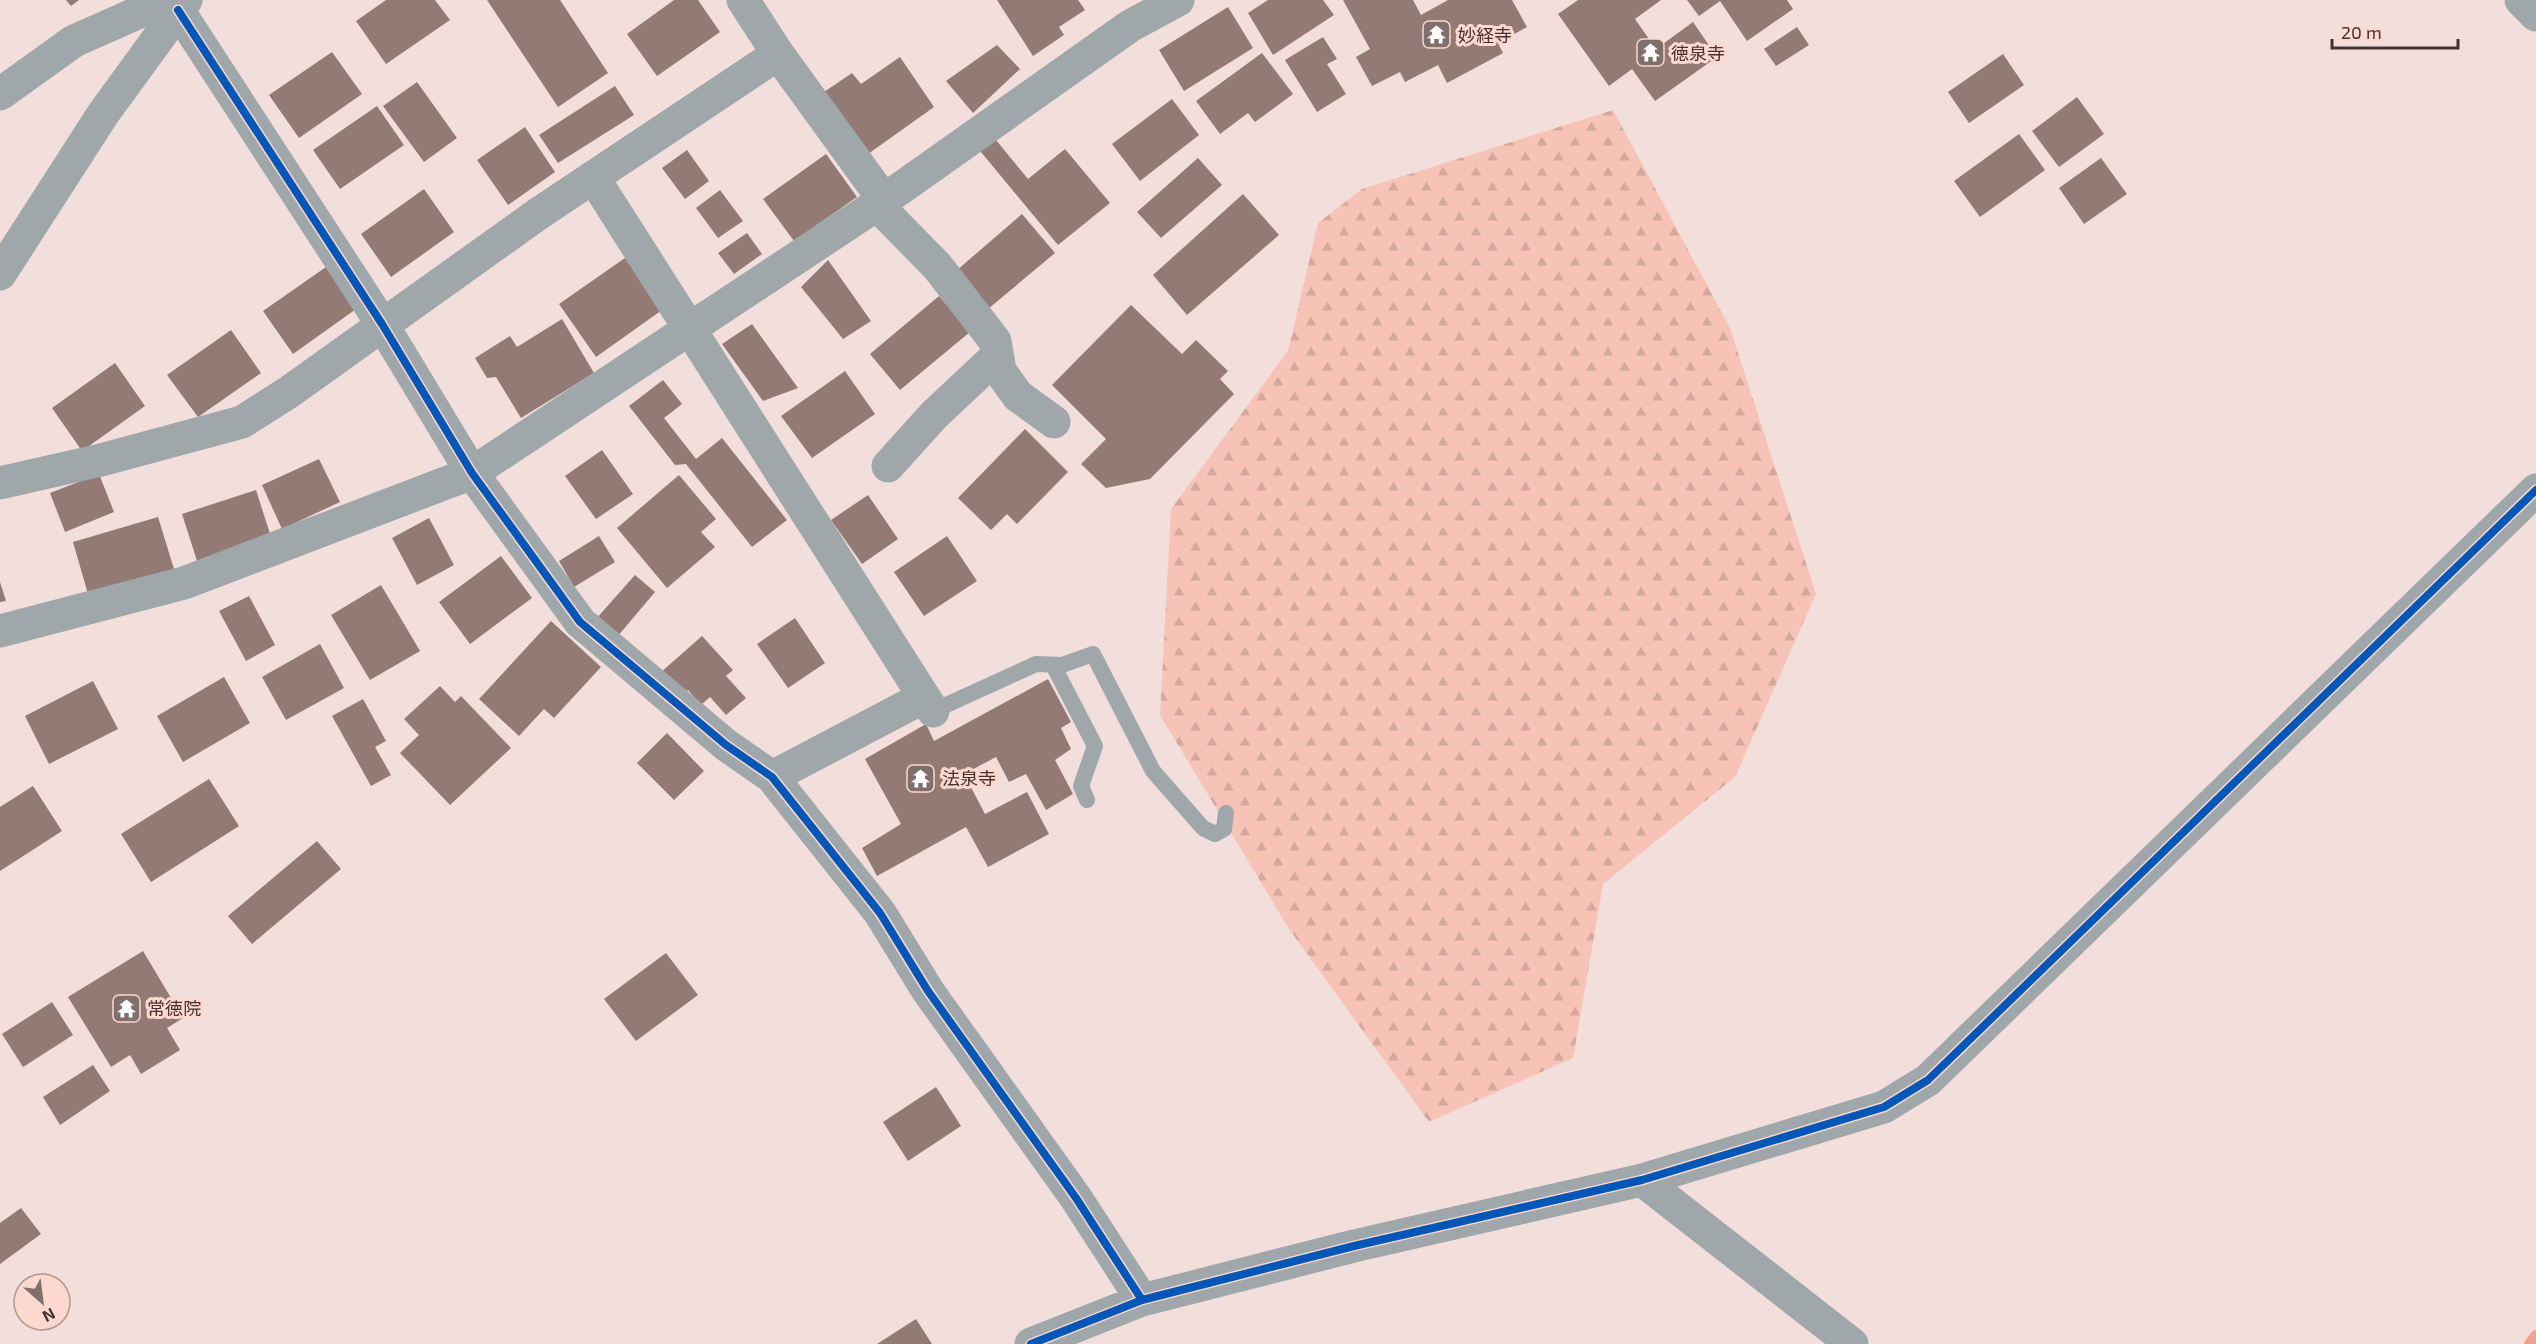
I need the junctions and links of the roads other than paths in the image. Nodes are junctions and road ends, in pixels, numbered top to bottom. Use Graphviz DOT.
graph roads {
  1 [pos="743,0"];
  2 [pos="1178,0"];
  3 [pos="2521,0"];
  4 [pos="177,3"];
  5 [pos="2536,15"];
  6 [pos="778,54"];
  7 [pos="0,94"];
  8 [pos="592,177"];
  9 [pos="880,203"];
  10 [pos="0,274"];
  11 [pos="382,324"];
  12 [pos="690,328"];
  13 [pos="997,356"];
  14 [pos="1054,422"];
  15 [pos="888,466"];
  16 [pos="472,473"];
  17 [pos="0,483"];
  18 [pos="2536,490"];
  19 [pos="0,631"];
  20 [pos="1053,665"];
  21 [pos="929,704"];
  22 [pos="772,777"];
  23 [pos="1087,800"];
  24 [pos="1226,813"];
  25 [pos="1642,1180"];
  26 [pos="1142,1300"];
  27 [pos="1030,1344"];
  28 [pos="1852,1344"];
  1 -- 6 [label="street"];
  2 -- 9 [label="street"];
  3 -- 5 [label="street"];
  4 -- 7 [label="street"];
  4 -- 10 [label="street"];
  4 -- 11 [label="street"];
  6 -- 8 [label="street"];
  6 -- 9 [label="street"];
  8 -- 11 [label="street"];
  8 -- 12 [label="street"];
  9 -- 12 [label="street"];
  9 -- 13 [label="street"];
  11 -- 16 [label="street"];
  11 -- 17 [label="street"];
  12 -- 16 [label="street"];
  12 -- 21 [label="street"];
  13 -- 14 [label="street"];
  13 -- 15 [label="street"];
  16 -- 19 [label="street"];
  16 -- 22 [label="street"];
  18 -- 25 [label="street"];
  20 -- 21 [label="lane"];
  20 -- 23 [label="lane"];
  20 -- 24 [label="lane"];
  21 -- 22 [label="street"];
  22 -- 26 [label="street"];
  25 -- 26 [label="street"];
  25 -- 28 [label="street"];
  26 -- 27 [label="street"];
}
